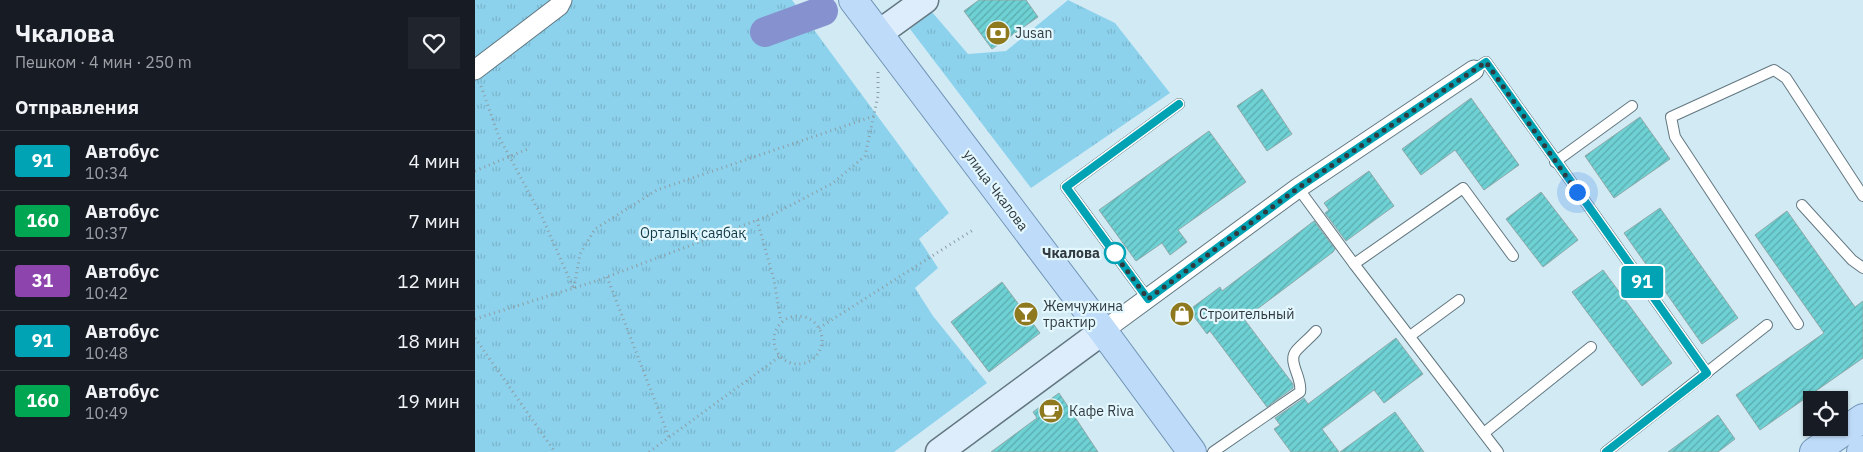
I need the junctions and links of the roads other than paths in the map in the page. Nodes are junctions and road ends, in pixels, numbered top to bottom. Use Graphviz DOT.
graph roads {
  1 [pos="562,0"];
  2 [pos="853,0"];
  3 [pos="925,0"];
  4 [pos="878,34"];
  5 [pos="476,69"];
  6 [pos="1474,70"];
  7 [pos="1179,104"];
  8 [pos="1632,106"];
  9 [pos="1555,162"];
  10 [pos="1298,188"];
  11 [pos="1863,196"];
  12 [pos="1802,205"];
  13 [pos="1513,256"];
  14 [pos="1354,264"];
  15 [pos="1863,268"];
  16 [pos="1148,299"];
  17 [pos="1459,300"];
  18 [pos="1798,324"];
  19 [pos="1767,325"];
  20 [pos="1103,331"];
  21 [pos="1316,332"];
  22 [pos="1410,336"];
  23 [pos="1591,347"];
  24 [pos="1707,373"];
  25 [pos="1863,418"];
  26 [pos="1483,433"];
  27 [pos="939,452"];
  28 [pos="1191,452"];
  29 [pos="1213,452"];
  30 [pos="1498,452"];
  31 [pos="1606,452"];
  32 [pos="1814,452"];
  1 -- 5 [label="street"];
  2 -- 4 [label="main road, улица Чкалова"];
  3 -- 4 [label="main road"];
  4 -- 20 [label="main road, улица Чкалова"];
  6 -- 9 [label="lane"];
  6 -- 10 [label="street"];
  7 -- 16 [label="lane"];
  8 -- 9 [label="lane"];
  9 -- 24 [label="lane"];
  10 -- 14 [label="lane"];
  10 -- 16 [label="street"];
  11 -- 18 [label="lane"];
  12 -- 15 [label="lane"];
  13 -- 14 [label="lane"];
  14 -- 22 [label="lane"];
  16 -- 20 [label="street"];
  17 -- 22 [label="lane"];
  19 -- 24 [label="lane"];
  20 -- 27 [label="main road"];
  20 -- 28 [label="main road, улица Чкалова"];
  21 -- 29 [label="lane"];
  22 -- 26 [label="lane"];
  23 -- 26 [label="lane"];
  24 -- 31 [label="lane"];
  25 -- 32 [label="main road"];
  26 -- 30 [label="lane"];
}
